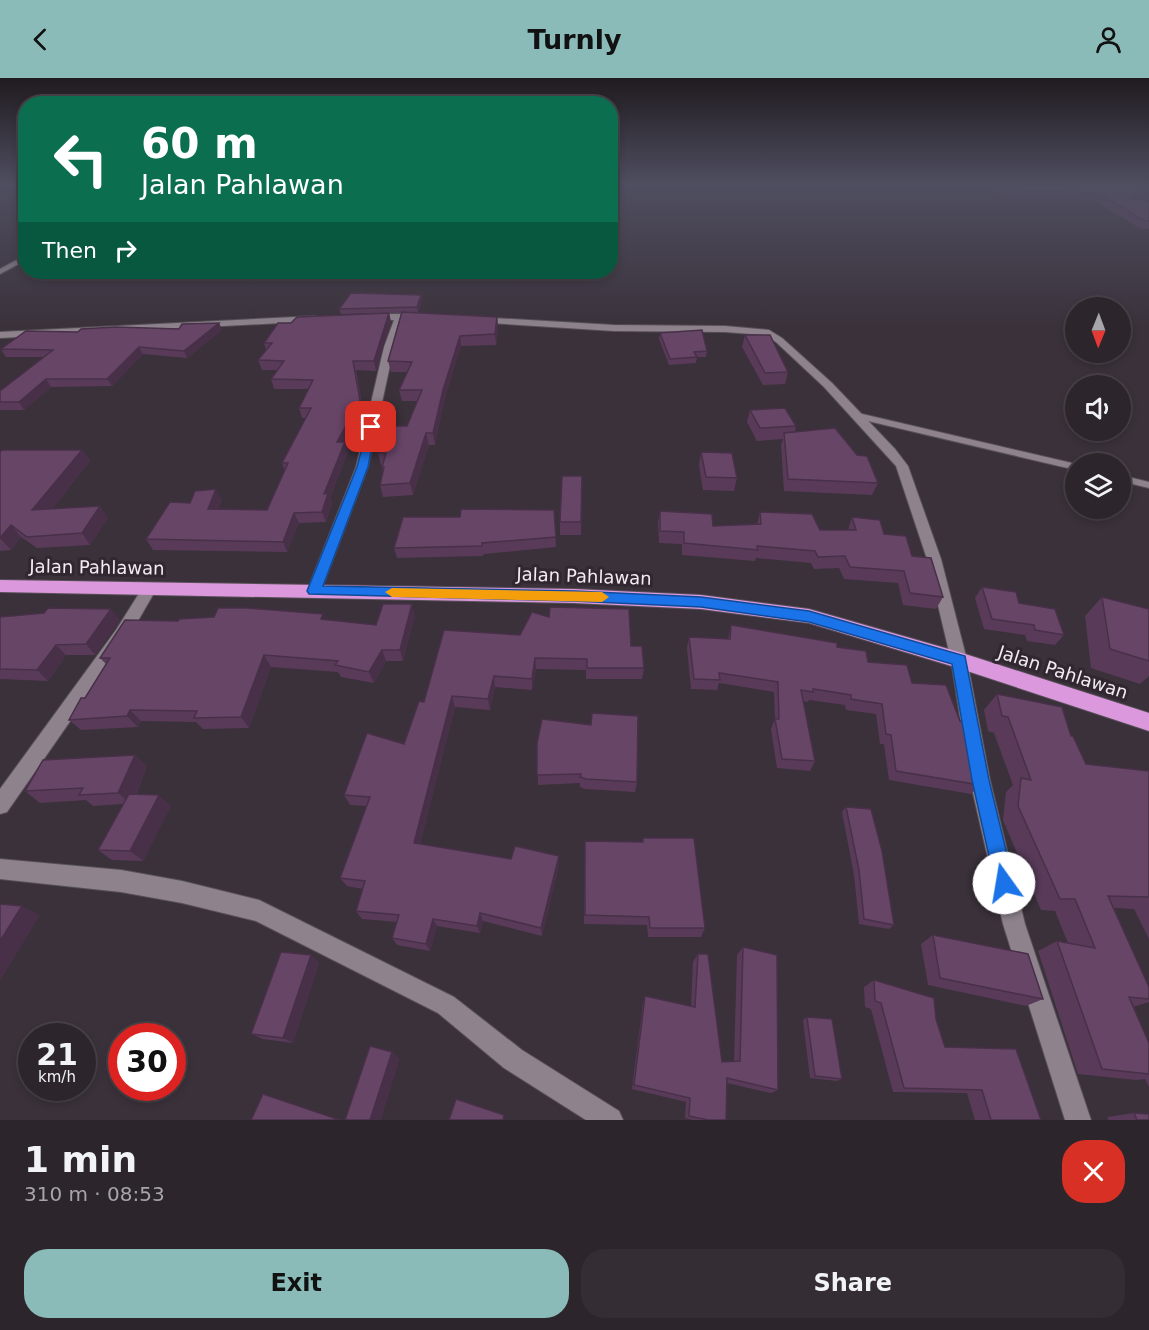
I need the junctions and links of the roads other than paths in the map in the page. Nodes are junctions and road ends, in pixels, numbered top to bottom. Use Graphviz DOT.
graph roads {
  1 [pos="18,262"];
  2 [pos="0,272"];
  3 [pos="399,316"];
  4 [pos="360,317"];
  5 [pos="431,318"];
  6 [pos="325,319"];
  7 [pos="464,319"];
  8 [pos="0,335"];
  9 [pos="858,416"];
  10 [pos="1065,464"];
  11 [pos="1131,481"];
  12 [pos="1149,485"];
  13 [pos="0,586"];
  14 [pos="150,588"];
  15 [pos="314,591"];
  16 [pos="959,660"];
  17 [pos="1149,722"];
  18 [pos="0,805"];
  19 [pos="0,869"];
  20 [pos="610,1120"];
  21 [pos="1078,1120"];
  1 -- 2 [label="street"];
  3 -- 4 [label="street"];
  3 -- 5 [label="street"];
  3 -- 15 [label="street"];
  6 -- 8 [label="street"];
  7 -- 9 [label="street"];
  9 -- 10 [label="lane"];
  9 -- 16 [label="street"];
  11 -- 12 [label="lane"];
  13 -- 14 [label="highway, Jalan Pahlawan"];
  14 -- 15 [label="highway, Jalan Pahlawan"];
  14 -- 18 [label="street"];
  15 -- 16 [label="highway, Jalan Pahlawan"];
  16 -- 17 [label="highway, Jalan Pahlawan"];
  16 -- 21 [label="street"];
  19 -- 20 [label="street"];
}
